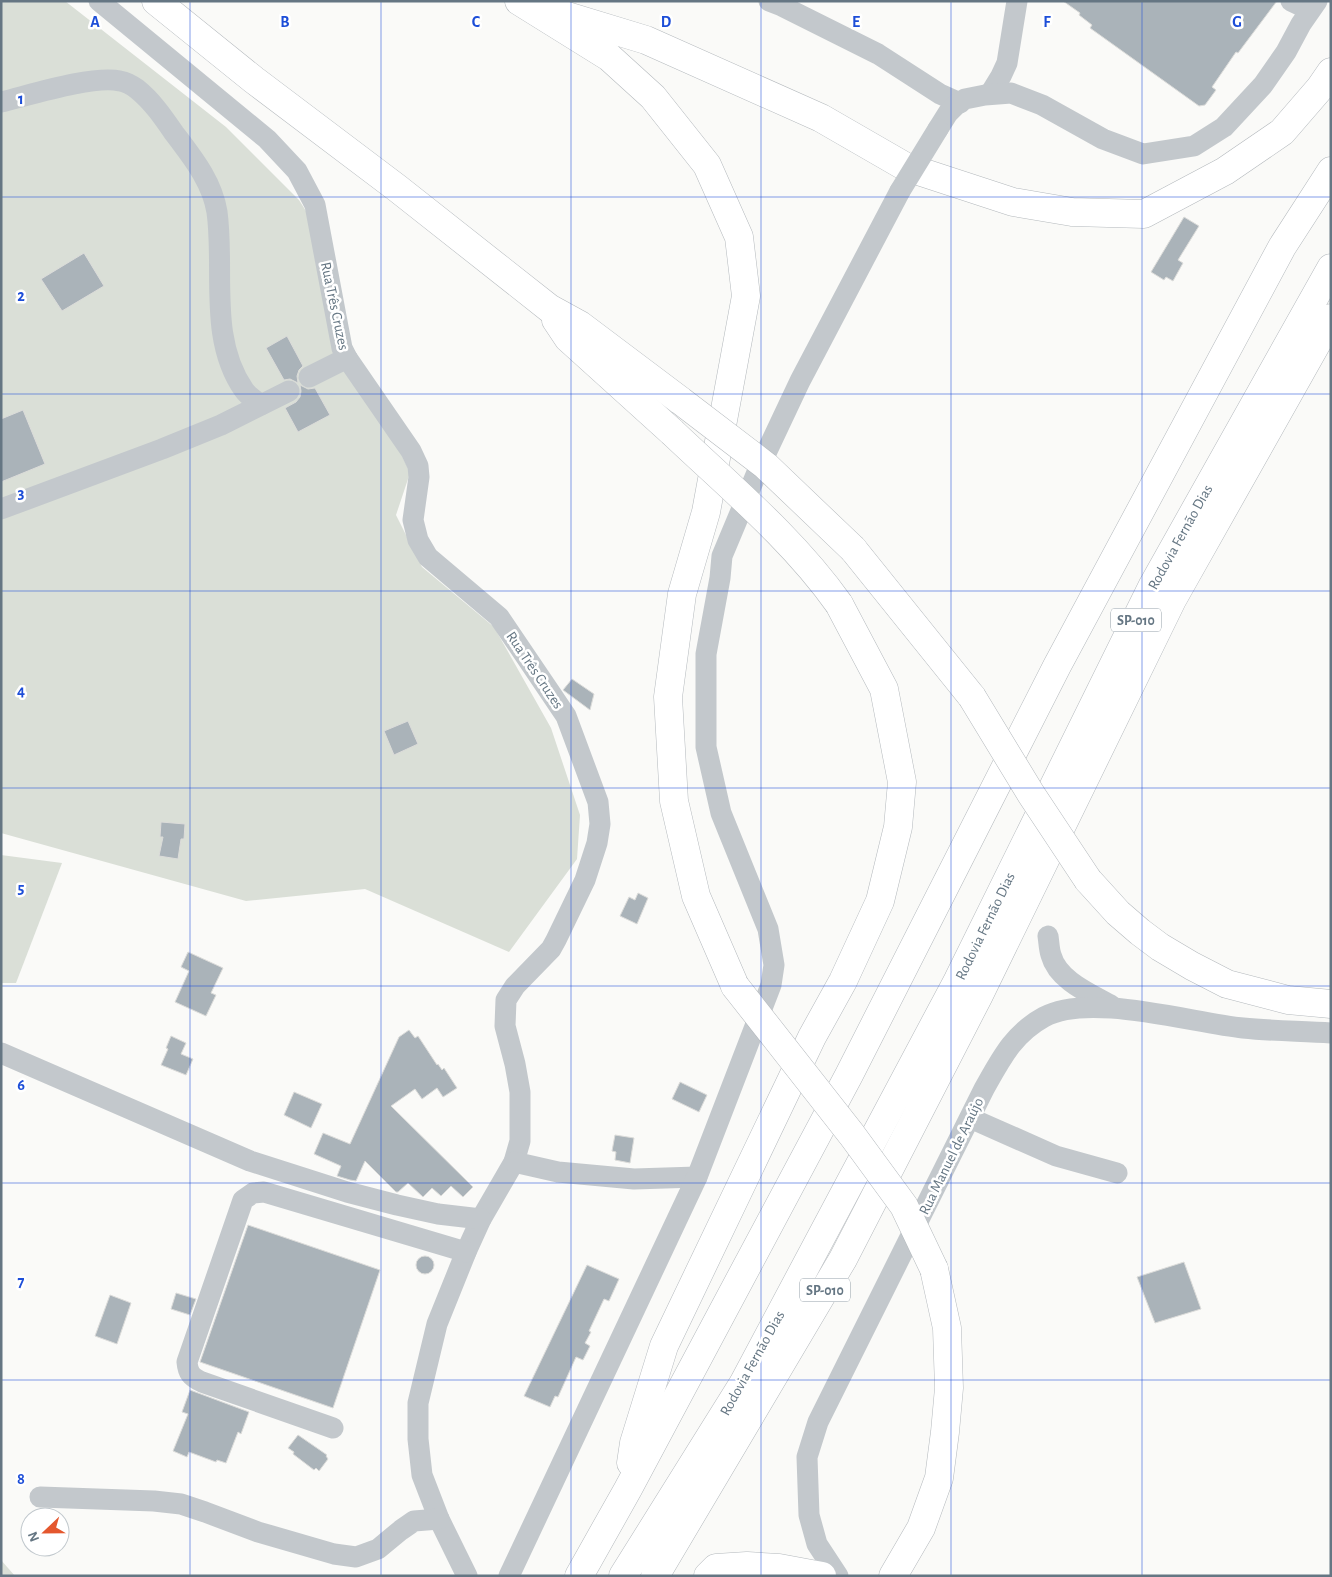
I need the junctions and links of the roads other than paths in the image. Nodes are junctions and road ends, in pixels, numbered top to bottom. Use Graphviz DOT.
graph roads {
  1 [pos="99,1"];
  2 [pos="156,1"];
  3 [pos="520,1"];
  4 [pos="769,1"];
  5 [pos="1017,1"];
  6 [pos="1306,4"];
  7 [pos="1331,72"];
  8 [pos="990,94"];
  9 [pos="1,102"];
  10 [pos="960,103"];
  11 [pos="1331,170"];
  12 [pos="1331,268"];
  13 [pos="549,308"];
  14 [pos="1331,318"];
  15 [pos="347,358"];
  16 [pos="309,377"];
  17 [pos="290,391"];
  18 [pos="260,405"];
  19 [pos="1,509"];
  20 [pos="1048,936"];
  21 [pos="1331,1004"];
  22 [pos="1115,1008"];
  23 [pos="1331,1033"];
  24 [pos="1,1054"];
  25 [pos="970,1118"];
  26 [pos="514,1162"];
  27 [pos="1117,1173"];
  28 [pos="697,1178"];
  29 [pos="481,1219"];
  30 [pos="466,1252"];
  31 [pos="333,1428"];
  32 [pos="628,1489"];
  33 [pos="40,1497"];
  34 [pos="438,1519"];
  35 [pos="468,1576"];
  36 [pos="509,1576"];
  37 [pos="579,1576"];
  38 [pos="623,1576"];
  39 [pos="655,1576"];
  40 [pos="708,1576"];
  41 [pos="822,1576"];
  42 [pos="838,1576"];
  43 [pos="893,1576"];
  1 -- 15 [label="street, Rua Três Cruzes"];
  2 -- 13 [label="highway"];
  3 -- 7 [label="highway"];
  3 -- 43 [label="highway, bridge"];
  4 -- 10 [label="street"];
  5 -- 8 [label="street"];
  6 -- 8 [label="street"];
  8 -- 10 [label="street"];
  9 -- 18 [label="street"];
  10 -- 28 [label="street, bridge"];
  11 -- 32 [label="highway"];
  12 -- 38 [label="highway, Rodovia Fernão Dias / SP-010"];
  13 -- 21 [label="highway, bridge"];
  13 -- 32 [label="highway, bridge"];
  14 -- 39 [label="highway, Rodovia Fernão Dias / SP-010"];
  15 -- 16 [label="street"];
  15 -- 26 [label="street, Rua Três Cruzes"];
  17 -- 18 [label="street"];
  18 -- 19 [label="street"];
  20 -- 22 [label="street"];
  22 -- 23 [label="street, Rua Manuel de Araújo"];
  22 -- 25 [label="street, Rua Manuel de Araújo"];
  24 -- 29 [label="street"];
  25 -- 27 [label="street"];
  25 -- 42 [label="street, Rua Manuel de Araújo"];
  26 -- 28 [label="street"];
  26 -- 29 [label="street, Rua Três Cruzes"];
  28 -- 36 [label="street"];
  29 -- 30 [label="street, Rua Três Cruzes"];
  30 -- 31 [label="street"];
  30 -- 34 [label="street, Rua Três Cruzes"];
  32 -- 37 [label="highway"];
  33 -- 34 [label="street"];
  34 -- 35 [label="street, Rua Três Cruzes"];
  40 -- 41 [label="highway"];
}
